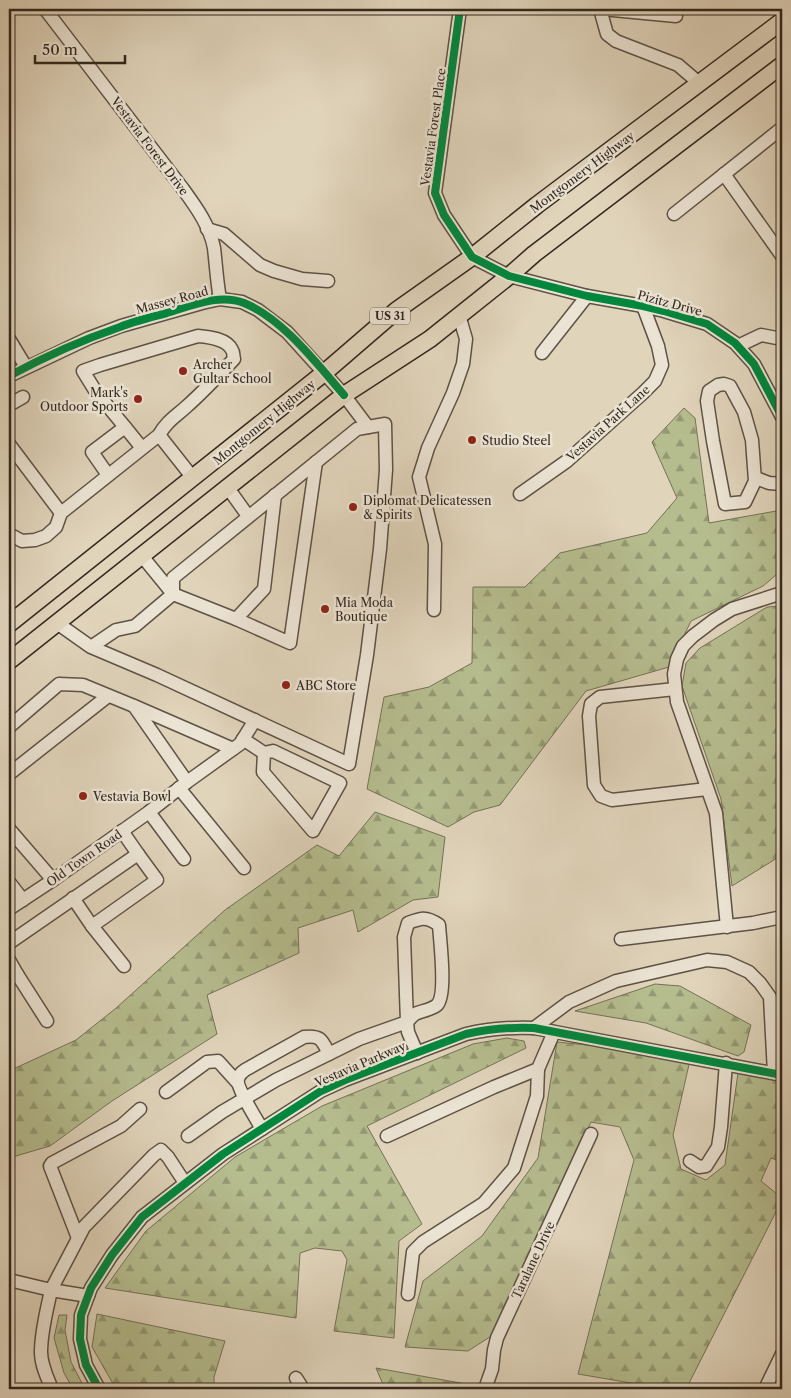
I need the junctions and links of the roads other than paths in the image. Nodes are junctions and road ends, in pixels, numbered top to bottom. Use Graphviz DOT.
graph roads {
  1 [pos="45,9"];
  2 [pos="460,9"];
  3 [pos="601,9"];
  4 [pos="676,16"];
  5 [pos="782,21"];
  6 [pos="782,65"];
  7 [pos="699,83"];
  8 [pos="782,128"];
  9 [pos="724,174"];
  10 [pos="674,214"];
  11 [pos="207,229"];
  12 [pos="782,256"];
  13 [pos="472,257"];
  14 [pos="509,276"];
  15 [pos="328,281"];
  16 [pos="587,296"];
  17 [pos="220,299"];
  18 [pos="643,306"];
  19 [pos="459,315"];
  20 [pos="9,339"];
  21 [pos="782,339"];
  22 [pos="738,346"];
  23 [pos="542,353"];
  24 [pos="26,367"];
  25 [pos="324,373"];
  26 [pos="9,376"];
  27 [pos="344,395"];
  28 [pos="24,397"];
  29 [pos="778,402"];
  30 [pos="9,405"];
  31 [pos="782,417"];
  32 [pos="124,427"];
  33 [pos="368,427"];
  34 [pos="159,435"];
  35 [pos="9,446"];
  36 [pos="142,448"];
  37 [pos="316,462"];
  38 [pos="108,475"];
  39 [pos="193,478"];
  40 [pos="756,478"];
  41 [pos="782,484"];
  42 [pos="228,488"];
  43 [pos="520,494"];
  44 [pos="275,495"];
  45 [pos="61,513"];
  46 [pos="248,516"];
  47 [pos="9,534"];
  48 [pos="142,556"];
  49 [pos="782,593"];
  50 [pos="173,594"];
  51 [pos="434,610"];
  52 [pos="236,619"];
  53 [pos="57,623"];
  54 [pos="9,624"];
  55 [pos="91,647"];
  56 [pos="9,661"];
  57 [pos="675,689"];
  58 [pos="108,696"];
  59 [pos="134,706"];
  60 [pos="255,720"];
  61 [pos="9,727"];
  62 [pos="243,739"];
  63 [pos="233,749"];
  64 [pos="264,753"];
  65 [pos="9,774"];
  66 [pos="183,785"];
  67 [pos="707,789"];
  68 [pos="154,808"];
  69 [pos="9,829"];
  70 [pos="122,831"];
  71 [pos="138,854"];
  72 [pos="184,859"];
  73 [pos="244,868"];
  74 [pos="53,880"];
  75 [pos="9,882"];
  76 [pos="73,898"];
  77 [pos="23,900"];
  78 [pos="9,910"];
  79 [pos="782,917"];
  80 [pos="92,926"];
  81 [pos="727,927"];
  82 [pos="621,939"];
  83 [pos="9,943"];
  84 [pos="9,960"];
  85 [pos="124,966"];
  86 [pos="13,977"];
  87 [pos="47,1021"];
  88 [pos="407,1022"];
  89 [pos="534,1028"];
  90 [pos="554,1032"];
  91 [pos="417,1053"];
  92 [pos="329,1054"];
  93 [pos="726,1063"];
  94 [pos="538,1069"];
  95 [pos="778,1074"];
  96 [pos="237,1082"];
  97 [pos="166,1092"];
  98 [pos="245,1098"];
  99 [pos="140,1109"];
  100 [pos="262,1129"];
  101 [pos="592,1134"];
  102 [pos="188,1136"];
  103 [pos="387,1136"];
  104 [pos="690,1161"];
  105 [pos="185,1183"];
  106 [pos="78,1238"];
  107 [pos="9,1280"];
  108 [pos="52,1290"];
  109 [pos="408,1294"];
  110 [pos="88,1296"];
  111 [pos="782,1354"];
  112 [pos="296,1378"];
  113 [pos="52,1389"];
  114 [pos="99,1389"];
  115 [pos="303,1389"];
  116 [pos="486,1389"];
  117 [pos="765,1389"];
  1 -- 11 [label="street, Vestavia Forest Drive"];
  2 -- 13 [label="street, Vestavia Forest Place"];
  3 -- 4 [label="street"];
  3 -- 7 [label="street"];
  5 -- 7 [label="main road, Montgomery Highway / US 31"];
  6 -- 14 [label="main road"];
  7 -- 13 [label="main road, Montgomery Highway / US 31"];
  8 -- 9 [label="street"];
  9 -- 10 [label="street"];
  9 -- 12 [label="street"];
  11 -- 15 [label="street"];
  11 -- 17 [label="street, Vestavia Forest Drive"];
  13 -- 14 [label="street, Vestavia Forest Place"];
  13 -- 25 [label="main road, Montgomery Highway / US 31"];
  14 -- 16 [label="street, Pizitz Drive"];
  14 -- 19 [label="main road"];
  16 -- 18 [label="street, Pizitz Drive"];
  16 -- 23 [label="street"];
  17 -- 24 [label="street, Massey Road"];
  17 -- 25 [label="street, Massey Road"];
  18 -- 22 [label="street, Pizitz Drive"];
  18 -- 43 [label="street, Vestavia Park Lane"];
  19 -- 27 [label="main road"];
  19 -- 51 [label="street"];
  20 -- 24 [label="street"];
  21 -- 22 [label="street"];
  22 -- 29 [label="street, Pizitz Drive"];
  24 -- 26 [label="street, Massey Road"];
  25 -- 27 [label="street, Massey Road"];
  25 -- 39 [label="main road, Montgomery Highway / US 31"];
  27 -- 33 [label="street, Massey Road"];
  27 -- 42 [label="main road"];
  28 -- 30 [label="street"];
  29 -- 31 [label="street, Pizitz Drive"];
  32 -- 34 [label="street"];
  32 -- 36 [label="street"];
  32 -- 38 [label="street"];
  33 -- 37 [label="street"];
  33 -- 60 [label="street"];
  34 -- 36 [label="street"];
  34 -- 39 [label="street"];
  35 -- 45 [label="street"];
  36 -- 38 [label="street"];
  37 -- 44 [label="street"];
  37 -- 52 [label="street"];
  38 -- 45 [label="street"];
  39 -- 54 [label="main road, Montgomery Highway / US 31"];
  40 -- 40 [label="street"];
  40 -- 41 [label="street"];
  42 -- 46 [label="street"];
  42 -- 48 [label="main road"];
  44 -- 46 [label="street"];
  44 -- 52 [label="street"];
  45 -- 47 [label="street"];
  46 -- 50 [label="street"];
  48 -- 50 [label="street"];
  48 -- 53 [label="main road"];
  49 -- 57 [label="street"];
  50 -- 52 [label="street"];
  50 -- 55 [label="street"];
  53 -- 55 [label="street"];
  53 -- 56 [label="main road"];
  55 -- 60 [label="street"];
  57 -- 67 [label="street"];
  57 -- 67 [label="street"];
  58 -- 59 [label="street"];
  58 -- 61 [label="street"];
  58 -- 65 [label="street"];
  59 -- 63 [label="street"];
  59 -- 66 [label="street"];
  60 -- 62 [label="street, Old Town Road"];
  62 -- 63 [label="street, Old Town Road"];
  62 -- 64 [label="street"];
  63 -- 66 [label="street, Old Town Road"];
  64 -- 64 [label="street"];
  66 -- 68 [label="street, Old Town Road"];
  66 -- 73 [label="street"];
  67 -- 81 [label="street"];
  68 -- 70 [label="street, Old Town Road"];
  68 -- 72 [label="street"];
  69 -- 74 [label="street"];
  70 -- 71 [label="street"];
  70 -- 74 [label="street, Old Town Road"];
  71 -- 76 [label="street"];
  71 -- 80 [label="street"];
  74 -- 77 [label="street, Old Town Road"];
  75 -- 77 [label="street"];
  76 -- 80 [label="street"];
  76 -- 83 [label="street"];
  77 -- 78 [label="street, Old Town Road"];
  79 -- 81 [label="street"];
  80 -- 85 [label="street"];
  81 -- 82 [label="street"];
  84 -- 86 [label="street"];
  86 -- 87 [label="street"];
  88 -- 88 [label="street"];
  88 -- 91 [label="street"];
  88 -- 92 [label="street"];
  89 -- 90 [label="street, Vestavia Parkway"];
  89 -- 91 [label="street, Vestavia Parkway"];
  89 -- 95 [label="street"];
  90 -- 93 [label="street, Vestavia Parkway"];
  90 -- 94 [label="street"];
  91 -- 100 [label="street, Vestavia Parkway"];
  92 -- 96 [label="street"];
  92 -- 98 [label="street"];
  93 -- 95 [label="street, Vestavia Parkway"];
  93 -- 104 [label="street"];
  94 -- 103 [label="street"];
  94 -- 109 [label="street"];
  96 -- 97 [label="street"];
  96 -- 98 [label="street"];
  98 -- 100 [label="street"];
  98 -- 102 [label="street"];
  99 -- 106 [label="street"];
  100 -- 105 [label="street, Vestavia Parkway"];
  101 -- 116 [label="street, Taralane Drive"];
  105 -- 106 [label="street"];
  105 -- 110 [label="street, Vestavia Parkway"];
  106 -- 108 [label="street"];
  107 -- 108 [label="street"];
  108 -- 110 [label="street"];
  108 -- 113 [label="street"];
  110 -- 114 [label="street, Vestavia Parkway"];
  111 -- 117 [label="street"];
  112 -- 115 [label="street"];
}
